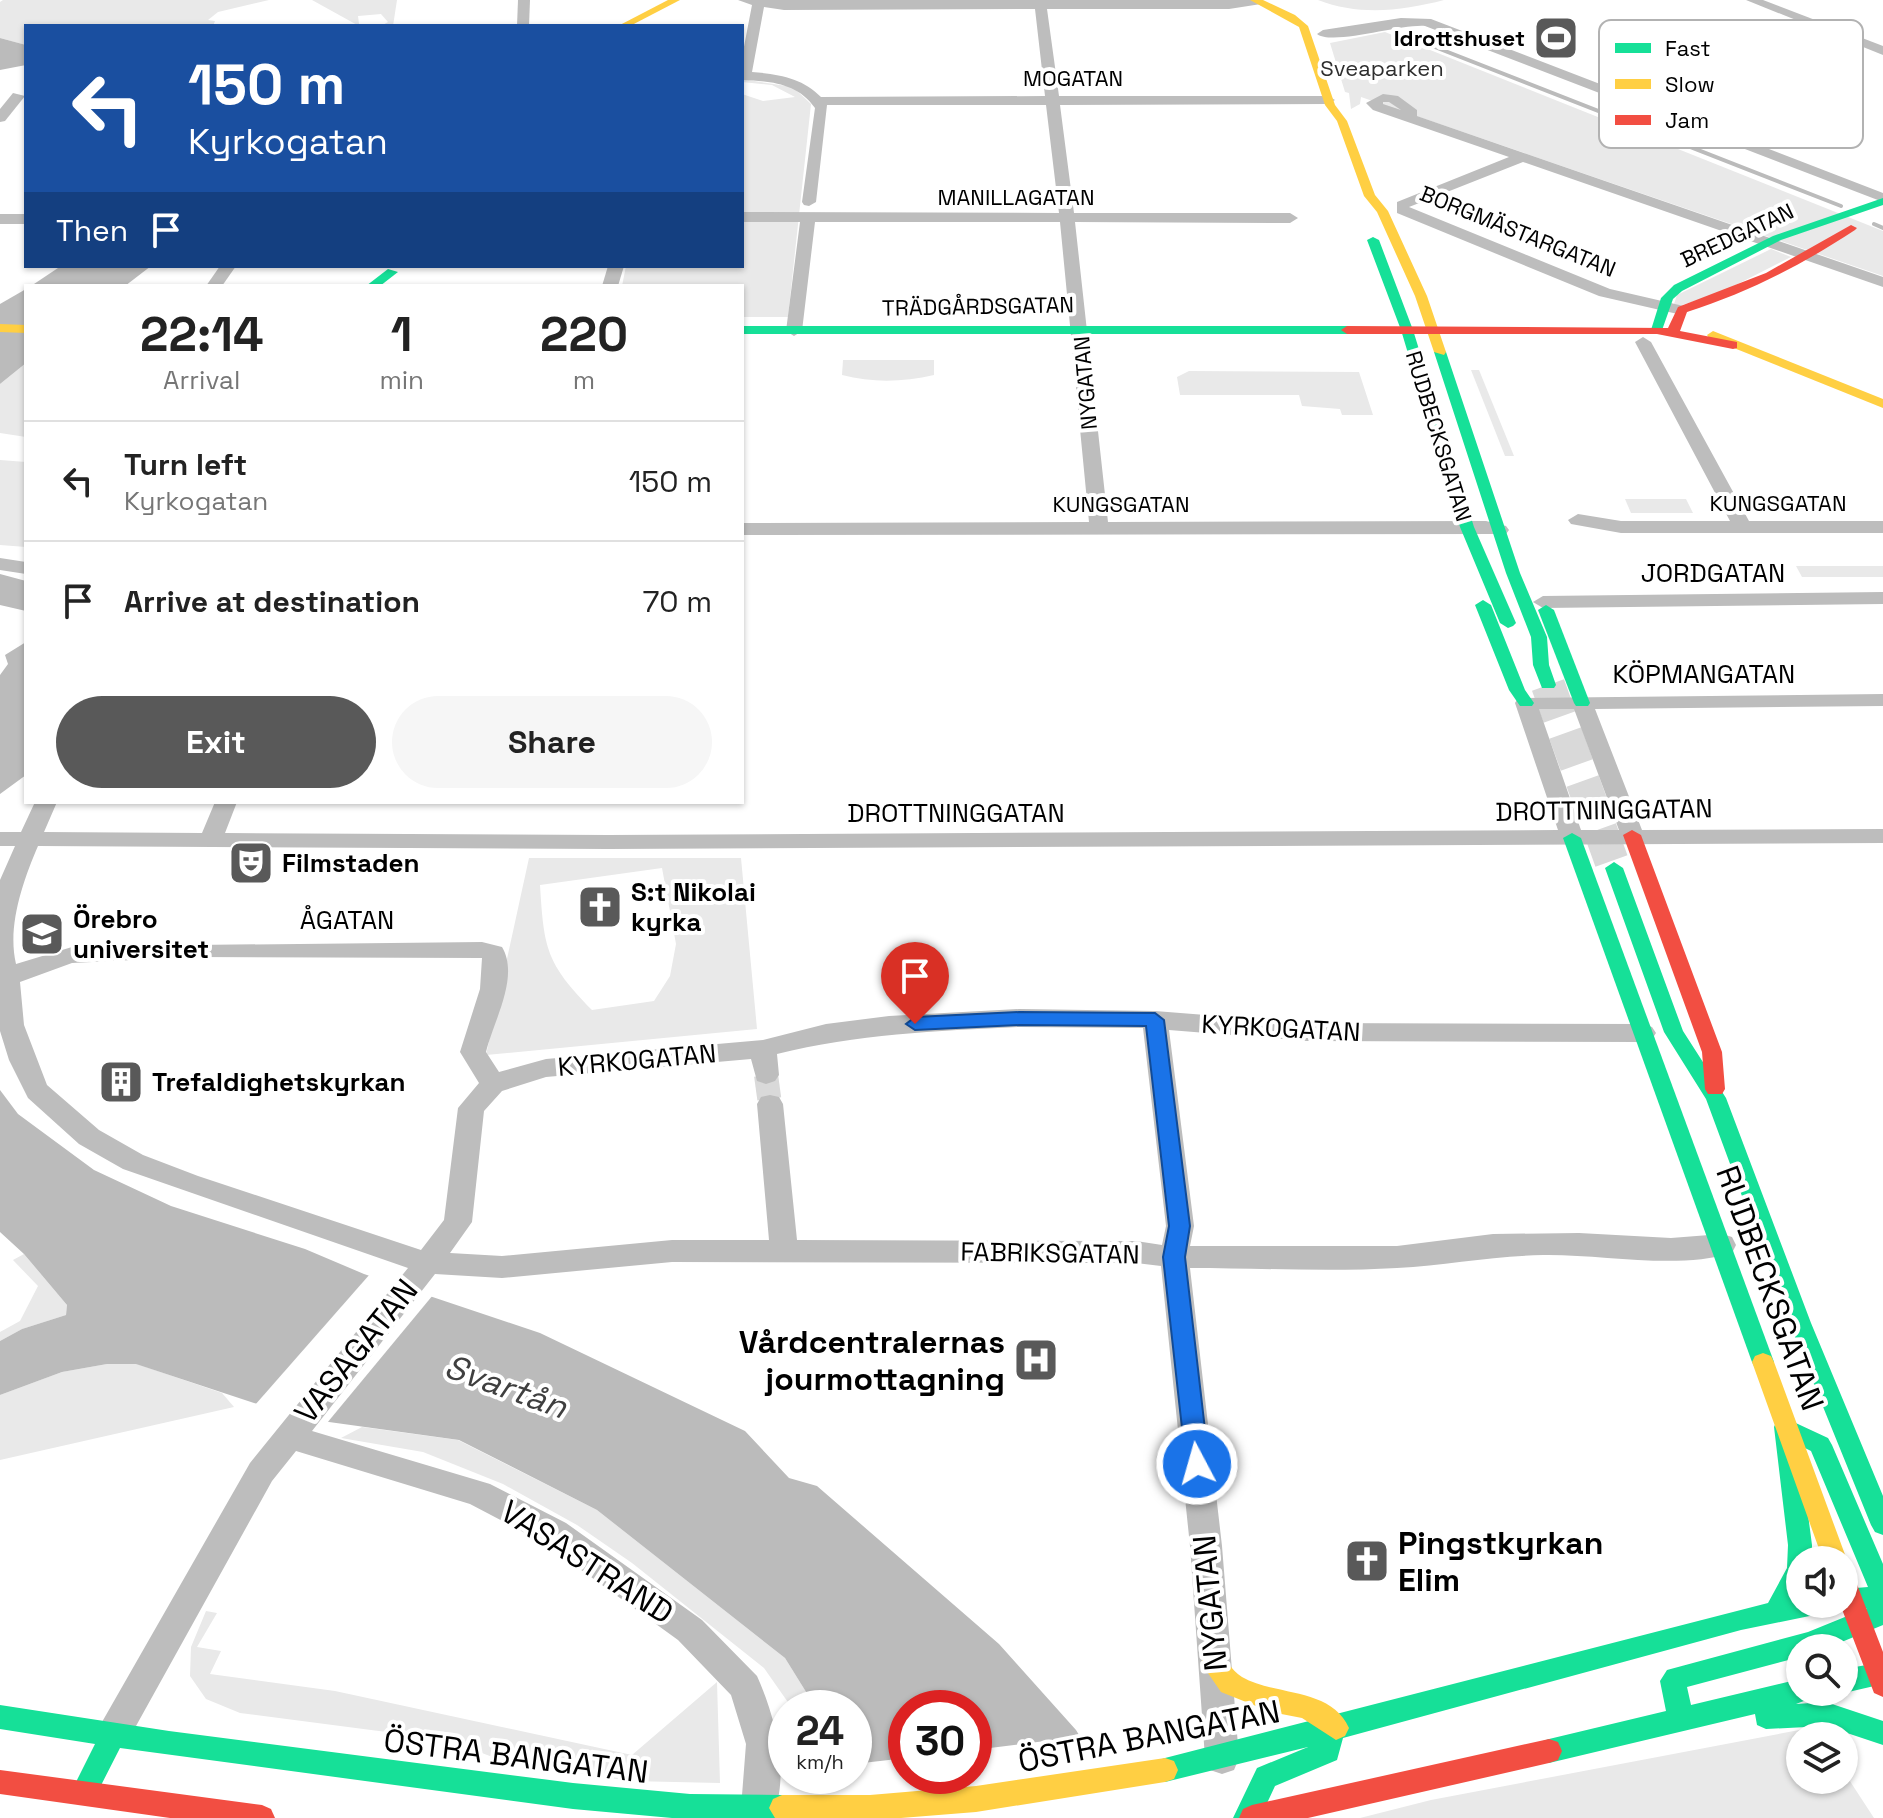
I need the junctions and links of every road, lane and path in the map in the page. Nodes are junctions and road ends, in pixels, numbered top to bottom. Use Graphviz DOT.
graph roads {
  1 [pos="524,0"];
  2 [pos="675,0"];
  3 [pos="744,0"];
  4 [pos="1256,0"];
  5 [pos="1272,0"];
  6 [pos="1752,0"];
  7 [pos="759,2"];
  8 [pos="1040,3"];
  9 [pos="1803,20"];
  10 [pos="523,24"];
  11 [pos="627,24"];
  12 [pos="1323,34"];
  13 [pos="1863,43"];
  14 [pos="1883,51"];
  15 [pos="744,76"];
  16 [pos="1599,90"];
  17 [pos="18,96"];
  18 [pos="1052,100"];
  19 [pos="1328,100"];
  20 [pos="818,101"];
  21 [pos="1406,116"];
  22 [pos="0,118"];
  23 [pos="1342,121"];
  24 [pos="1748,148"];
  25 [pos="1523,157"];
  26 [pos="1370,196"];
  27 [pos="1883,201"];
  28 [pos="808,210"];
  29 [pos="744,217"];
  30 [pos="1290,218"];
  31 [pos="0,219"];
  32 [pos="24,219"];
  33 [pos="1066,219"];
  34 [pos="1768,242"];
  35 [pos="1806,255"];
  36 [pos="1883,282"];
  37 [pos="1664,323"];
  38 [pos="1405,325"];
  39 [pos="1432,326"];
  40 [pos="0,328"];
  41 [pos="24,329"];
  42 [pos="1080,329"];
  43 [pos="744,330"];
  44 [pos="794,331"];
  45 [pos="1883,404"];
  46 [pos="1482,477"];
  47 [pos="1578,520"];
  48 [pos="1467,527"];
  49 [pos="1743,527"];
  50 [pos="1883,527"];
  51 [pos="1099,528"];
  52 [pos="744,529"];
  53 [pos="1499,530"];
  54 [pos="1480,562"];
  55 [pos="0,564"];
  56 [pos="24,568"];
  57 [pos="1883,598"];
  58 [pos="1543,602"];
  59 [pos="1541,665"];
  60 [pos="1548,685"];
  61 [pos="1883,700"];
  62 [pos="1526,703"];
  63 [pos="1582,703"];
  64 [pos="45,804"];
  65 [pos="225,804"];
  66 [pos="1632,835"];
  67 [pos="1883,836"];
  68 [pos="1572,838"];
  69 [pos="0,839"];
  70 [pos="29,840"];
  71 [pos="210,842"];
  72 [pos="1614,868"];
  73 [pos="0,946"];
  74 [pos="7,978"];
  75 [pos="1155,1020"];
  76 [pos="1674,1032"];
  77 [pos="1643,1033"];
  78 [pos="493,1084"];
  79 [pos="1716,1098"];
  80 [pos="1669,1101"];
  81 [pos="770,1104"];
  82 [pos="1745,1244"];
  83 [pos="784,1251"];
  84 [pos="1174,1257"];
  85 [pos="418,1275"];
  86 [pos="296,1427"];
  87 [pos="1785,1427"];
  88 [pos="1883,1525"];
  89 [pos="1830,1546"];
  90 [pos="1858,1593"];
  91 [pos="1883,1594"];
  92 [pos="1858,1605"];
  93 [pos="1786,1610"];
  94 [pos="1776,1612"];
  95 [pos="1875,1621"];
  96 [pos="1214,1663"];
  97 [pos="1882,1675"];
  98 [pos="1858,1679"];
  99 [pos="1786,1694"];
  100 [pos="0,1717"];
  101 [pos="1681,1719"];
  102 [pos="1336,1728"];
  103 [pos="114,1733"];
  104 [pos="1883,1733"];
  105 [pos="1225,1764"];
  106 [pos="0,1782"];
  107 [pos="84,1792"];
  108 [pos="1236,1794"];
  109 [pos="759,1808"];
  110 [pos="262,1818"];
  111 [pos="1248,1818"];
  1 -- 10 [label="street"];
  2 -- 11 [label="main road"];
  3 -- 7 [label="street"];
  4 -- 8 [label="street"];
  4 -- 19 [label="main road, RUDBECKSGATAN"];
  5 -- 12 [label="main road"];
  6 -- 9 [label="street"];
  7 -- 8 [label="street"];
  7 -- 15 [label="street"];
  8 -- 18 [label="street, NYGATAN"];
  12 -- 16 [label="street"];
  12 -- 23 [label="main road, RUDBECKSGATAN"];
  13 -- 14 [label="street"];
  15 -- 20 [label="street"];
  17 -- 22 [label="street"];
  18 -- 19 [label="street, MOGATAN"];
  18 -- 20 [label="street, MOGATAN"];
  18 -- 33 [label="street, NYGATAN"];
  19 -- 23 [label="main road, RUDBECKSGATAN"];
  20 -- 28 [label="street"];
  21 -- 25 [label="street"];
  23 -- 26 [label="main road, RUDBECKSGATAN"];
  24 -- 27 [label="street"];
  25 -- 34 [label="street"];
  25 -- 37 [label="street, BORGMÄSTARGATAN"];
  26 -- 38 [label="main road, RUDBECKSGATAN"];
  26 -- 39 [label="main road, RUDBECKSGATAN"];
  27 -- 34 [label="main road, BREDGATAN"];
  27 -- 35 [label="main road, BREDGATAN"];
  28 -- 29 [label="street, MANILLAGATAN"];
  28 -- 33 [label="street, MANILLAGATAN"];
  28 -- 44 [label="street"];
  30 -- 33 [label="street, MANILLAGATAN"];
  31 -- 32 [label="street"];
  33 -- 42 [label="street, NYGATAN"];
  34 -- 35 [label="street"];
  34 -- 37 [label="main road, BREDGATAN"];
  35 -- 36 [label="street"];
  35 -- 37 [label="main road, BREDGATAN"];
  37 -- 39 [label="main road"];
  37 -- 45 [label="main road, BORGMÄSTARGATAN"];
  37 -- 49 [label="street"];
  38 -- 39 [label="main road, TRÄDGÅRDSGATAN"];
  38 -- 42 [label="main road, TRÄDGÅRDSGATAN"];
  38 -- 48 [label="main road, RUDBECKSGATAN"];
  39 -- 46 [label="main road, RUDBECKSGATAN"];
  40 -- 41 [label="main road"];
  42 -- 44 [label="main road, TRÄDGÅRDSGATAN"];
  42 -- 51 [label="street, NYGATAN"];
  43 -- 44 [label="main road, TRÄDGÅRDSGATAN"];
  46 -- 53 [label="main road, RUDBECKSGATAN"];
  46 -- 58 [label="main road"];
  47 -- 49 [label="street, KUNGSGATAN"];
  48 -- 51 [label="street, KUNGSGATAN"];
  48 -- 53 [label="street, KUNGSGATAN"];
  48 -- 54 [label="main road, RUDBECKSGATAN"];
  49 -- 50 [label="street, KUNGSGATAN"];
  51 -- 52 [label="street, KUNGSGATAN"];
  53 -- 59 [label="main road, RUDBECKSGATAN"];
  54 -- 59 [label="main road, RUDBECKSGATAN"];
  54 -- 62 [label="main road"];
  55 -- 56 [label="street"];
  57 -- 58 [label="street, JORDGATAN"];
  58 -- 63 [label="main road"];
  59 -- 60 [label="main road, RUDBECKSGATAN"];
  61 -- 63 [label="street, KÖPMANGATAN"];
  62 -- 63 [label="street, KÖPMANGATAN"];
  62 -- 68 [label="street"];
  63 -- 66 [label="street"];
  64 -- 70 [label="street"];
  65 -- 71 [label="street"];
  66 -- 67 [label="street, DROTTNINGGATAN"];
  66 -- 68 [label="street, DROTTNINGGATAN"];
  66 -- 79 [label="main road"];
  68 -- 71 [label="street, DROTTNINGGATAN"];
  68 -- 77 [label="main road"];
  69 -- 70 [label="street, DROTTNINGGATAN"];
  70 -- 71 [label="street, DROTTNINGGATAN"];
  70 -- 73 [label="street"];
  72 -- 76 [label="main road, RUDBECKSGATAN"];
  73 -- 74 [label="street, FABRIKSGATAN"];
  74 -- 78 [label="street, ÅGATAN"];
  74 -- 85 [label="street, FABRIKSGATAN"];
  75 -- 77 [label="street, KYRKOGATAN"];
  75 -- 78 [label="street, KYRKOGATAN"];
  75 -- 84 [label="street, NYGATAN"];
  76 -- 79 [label="main road, RUDBECKSGATAN"];
  76 -- 80 [label="main road, RUDBECKSGATAN"];
  77 -- 80 [label="main road"];
  78 -- 85 [label="street, VASAGATAN"];
  79 -- 82 [label="main road, RUDBECKSGATAN"];
  80 -- 82 [label="main road, RUDBECKSGATAN"];
  81 -- 83 [label="street"];
  82 -- 84 [label="street, FABRIKSGATAN"];
  82 -- 87 [label="main road, RUDBECKSGATAN"];
  82 -- 88 [label="main road, RUDBECKSGATAN"];
  83 -- 84 [label="street, FABRIKSGATAN"];
  83 -- 85 [label="street, FABRIKSGATAN"];
  84 -- 96 [label="street, NYGATAN"];
  85 -- 86 [label="street, VASAGATAN"];
  86 -- 103 [label="street, VASAGATAN"];
  86 -- 109 [label="street, VASASTRAND"];
  87 -- 89 [label="main road, RUDBECKSGATAN"];
  87 -- 91 [label="main road"];
  87 -- 94 [label="main road"];
  90 -- 91 [label="main road"];
  92 -- 95 [label="main road"];
  93 -- 94 [label="main road, ÖSTRA BANGATAN"];
  94 -- 102 [label="main road, ÖSTRA BANGATAN"];
  95 -- 97 [label="main road"];
  95 -- 101 [label="main road"];
  96 -- 102 [label="main road"];
  96 -- 105 [label="street, NYGATAN"];
  97 -- 98 [label="main road"];
  99 -- 101 [label="main road"];
  100 -- 103 [label="main road, ÖSTRA BANGATAN"];
  101 -- 104 [label="main road"];
  101 -- 111 [label="main road"];
  102 -- 105 [label="main road, ÖSTRA BANGATAN"];
  102 -- 111 [label="main road"];
  103 -- 107 [label="main road"];
  103 -- 109 [label="main road, ÖSTRA BANGATAN"];
  105 -- 109 [label="main road, ÖSTRA BANGATAN"];
  106 -- 107 [label="main road"];
  107 -- 110 [label="main road"];
  108 -- 111 [label="main road"];
}
